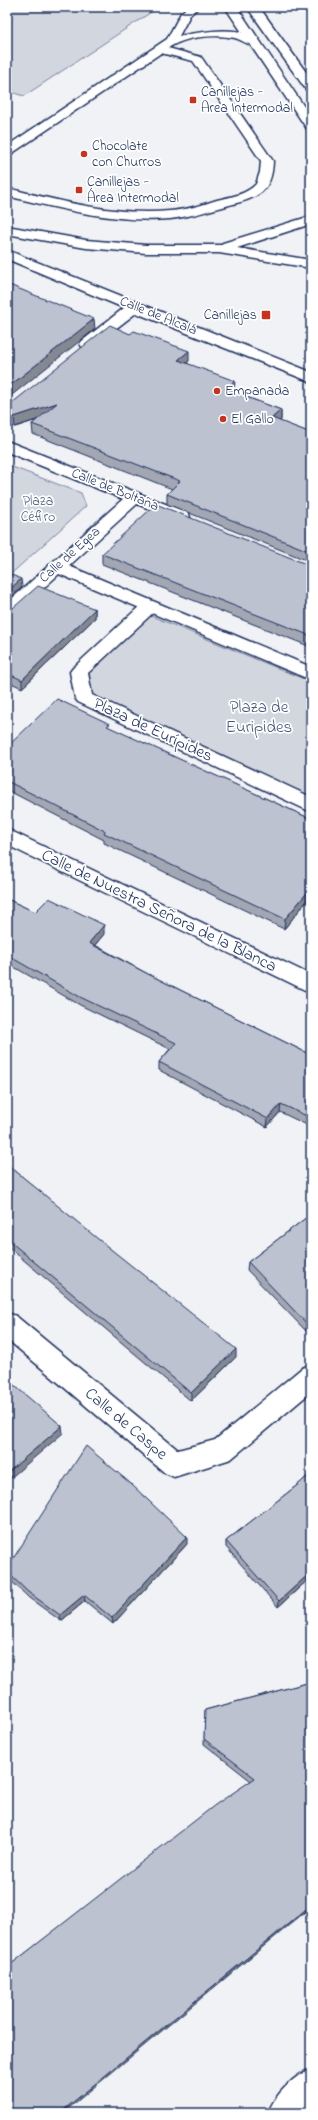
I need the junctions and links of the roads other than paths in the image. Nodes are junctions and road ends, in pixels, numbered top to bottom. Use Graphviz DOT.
graph roads {
  1 [pos="194,7"];
  2 [pos="231,7"];
  3 [pos="253,7"];
  4 [pos="171,41"];
  5 [pos="255,43"];
  6 [pos="160,49"];
  7 [pos="311,88"];
  8 [pos="311,126"];
  9 [pos="7,151"];
  10 [pos="7,192"];
  11 [pos="311,220"];
  12 [pos="7,230"];
  13 [pos="219,249"];
  14 [pos="7,254"];
  15 [pos="311,264"];
  16 [pos="134,307"];
  17 [pos="78,351"];
  18 [pos="311,377"];
  19 [pos="7,446"];
  20 [pos="134,498"];
  21 [pos="193,522"];
  22 [pos="57,567"];
  23 [pos="149,608"];
  24 [pos="7,612"];
  25 [pos="311,674"];
  26 [pos="311,805"];
  27 [pos="7,836"];
  28 [pos="311,985"];
  29 [pos="7,1324"];
  30 [pos="311,1376"];
  31 [pos="311,2085"];
  32 [pos="284,2113"];
  1 -- 4 [label="lane"];
  2 -- 5 [label="street"];
  3 -- 7 [label="street"];
  4 -- 5 [label="lane"];
  4 -- 6 [label="lane"];
  5 -- 8 [label="street"];
  6 -- 9 [label="lane"];
  6 -- 10 [label="lane"];
  11 -- 13 [label="street"];
  12 -- 13 [label="street"];
  13 -- 15 [label="street"];
  14 -- 16 [label="street, Calle de Alcalá"];
  16 -- 17 [label="street"];
  16 -- 18 [label="street, Calle de Alcalá"];
  19 -- 20 [label="street, Calle de Boltaña"];
  20 -- 21 [label="street, Calle de Boltaña"];
  20 -- 22 [label="street, Calle de Egea"];
  22 -- 23 [label="street"];
  22 -- 24 [label="street, Calle de Egea"];
  23 -- 25 [label="street"];
  23 -- 26 [label="lane, Plaza de Eurípides"];
  27 -- 28 [label="street, Calle de Nuestra Señora de la Blanca"];
  29 -- 30 [label="street, Calle de Caspe"];
  31 -- 32 [label="street"];
}
